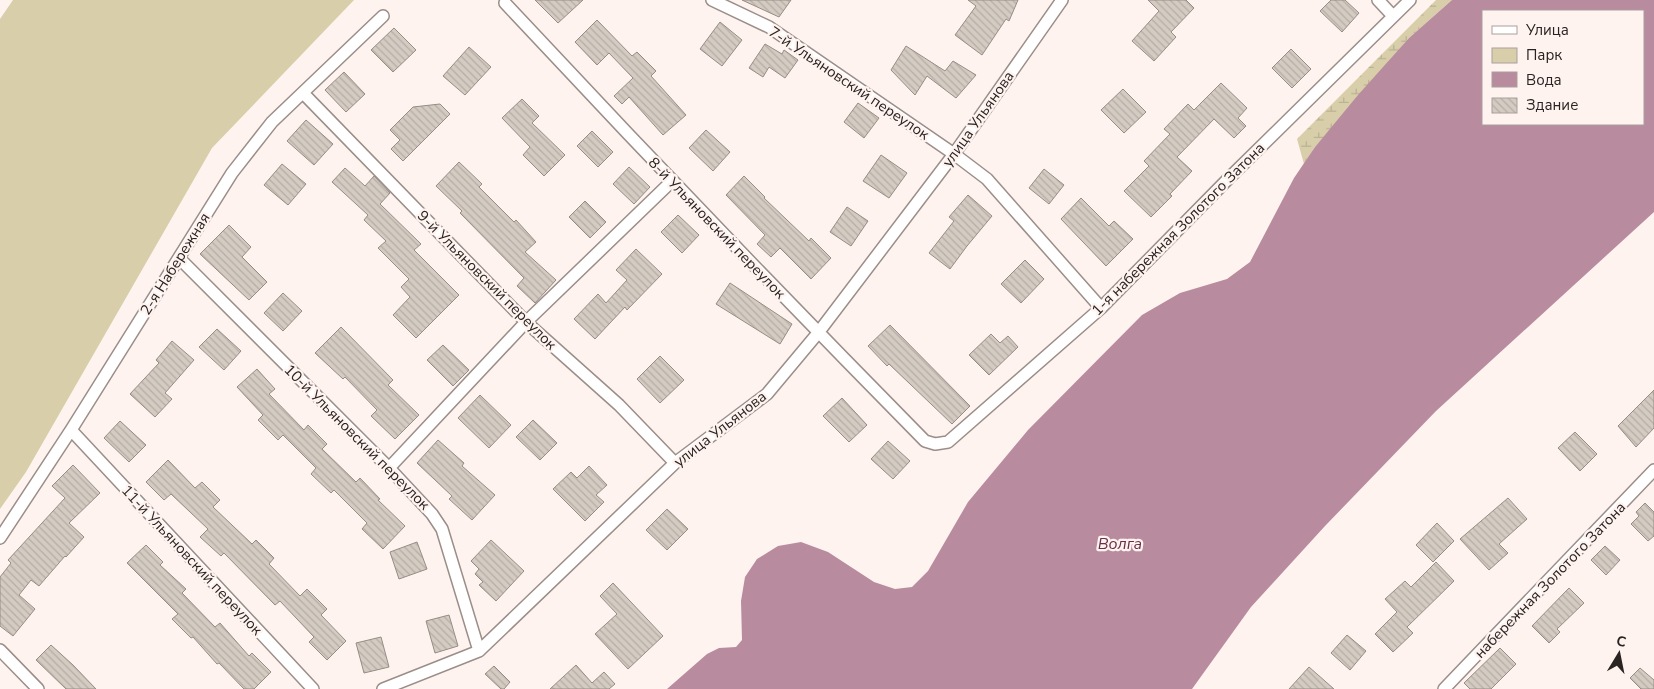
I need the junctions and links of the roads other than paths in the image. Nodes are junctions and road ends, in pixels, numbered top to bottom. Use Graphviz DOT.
graph roads {
  1 [pos="712,0"];
  2 [pos="1062,0"];
  3 [pos="1378,0"];
  4 [pos="1410,0"];
  5 [pos="505,3"];
  6 [pos="383,16"];
  7 [pos="1393,16"];
  8 [pos="303,93"];
  9 [pos="954,154"];
  10 [pos="672,181"];
  11 [pos="179,258"];
  12 [pos="1101,308"];
  13 [pos="526,322"];
  14 [pos="818,333"];
  15 [pos="71,430"];
  16 [pos="935,444"];
  17 [pos="675,463"];
  18 [pos="389,468"];
  19 [pos="1652,478"];
  20 [pos="0,538"];
  21 [pos="0,650"];
  22 [pos="479,650"];
  23 [pos="38,689"];
  24 [pos="313,689"];
  25 [pos="383,689"];
  26 [pos="1444,689"];
  1 -- 9 [label="street, 7-й Ульяновский переулок"];
  2 -- 9 [label="street, улица Ульянова"];
  3 -- 7 [label="street"];
  4 -- 7 [label="street, 1-я набережная Золотого Затона"];
  5 -- 10 [label="street, 8-й Ульяновский переулок"];
  6 -- 8 [label="street, 2-я Набережная"];
  7 -- 12 [label="street, 1-я набережная Золотого Затона"];
  8 -- 11 [label="street, 2-я Набережная"];
  8 -- 13 [label="street, 9-й Ульяновский переулок"];
  9 -- 12 [label="street, 7-й Ульяновский переулок"];
  9 -- 14 [label="street, улица Ульянова"];
  10 -- 13 [label="street"];
  10 -- 14 [label="street, 8-й Ульяновский переулок"];
  11 -- 15 [label="street, 2-я Набережная"];
  11 -- 18 [label="street, 10-й Ульяновский переулок"];
  12 -- 16 [label="street, 1-я набережная Золотого Затона"];
  13 -- 17 [label="street, 9-й Ульяновский переулок"];
  13 -- 18 [label="street"];
  14 -- 16 [label="street, 8-й Ульяновский переулок"];
  14 -- 17 [label="street, улица Ульянова"];
  15 -- 20 [label="street, 2-я Набережная"];
  15 -- 24 [label="street, 11-й Ульяновский переулок"];
  17 -- 22 [label="street, улица Ульянова"];
  18 -- 22 [label="street, 10-й Ульяновский переулок"];
  19 -- 26 [label="street, набережная Золотого Затона"];
  21 -- 23 [label="street"];
  22 -- 25 [label="street, улица Ульянова"];
}
